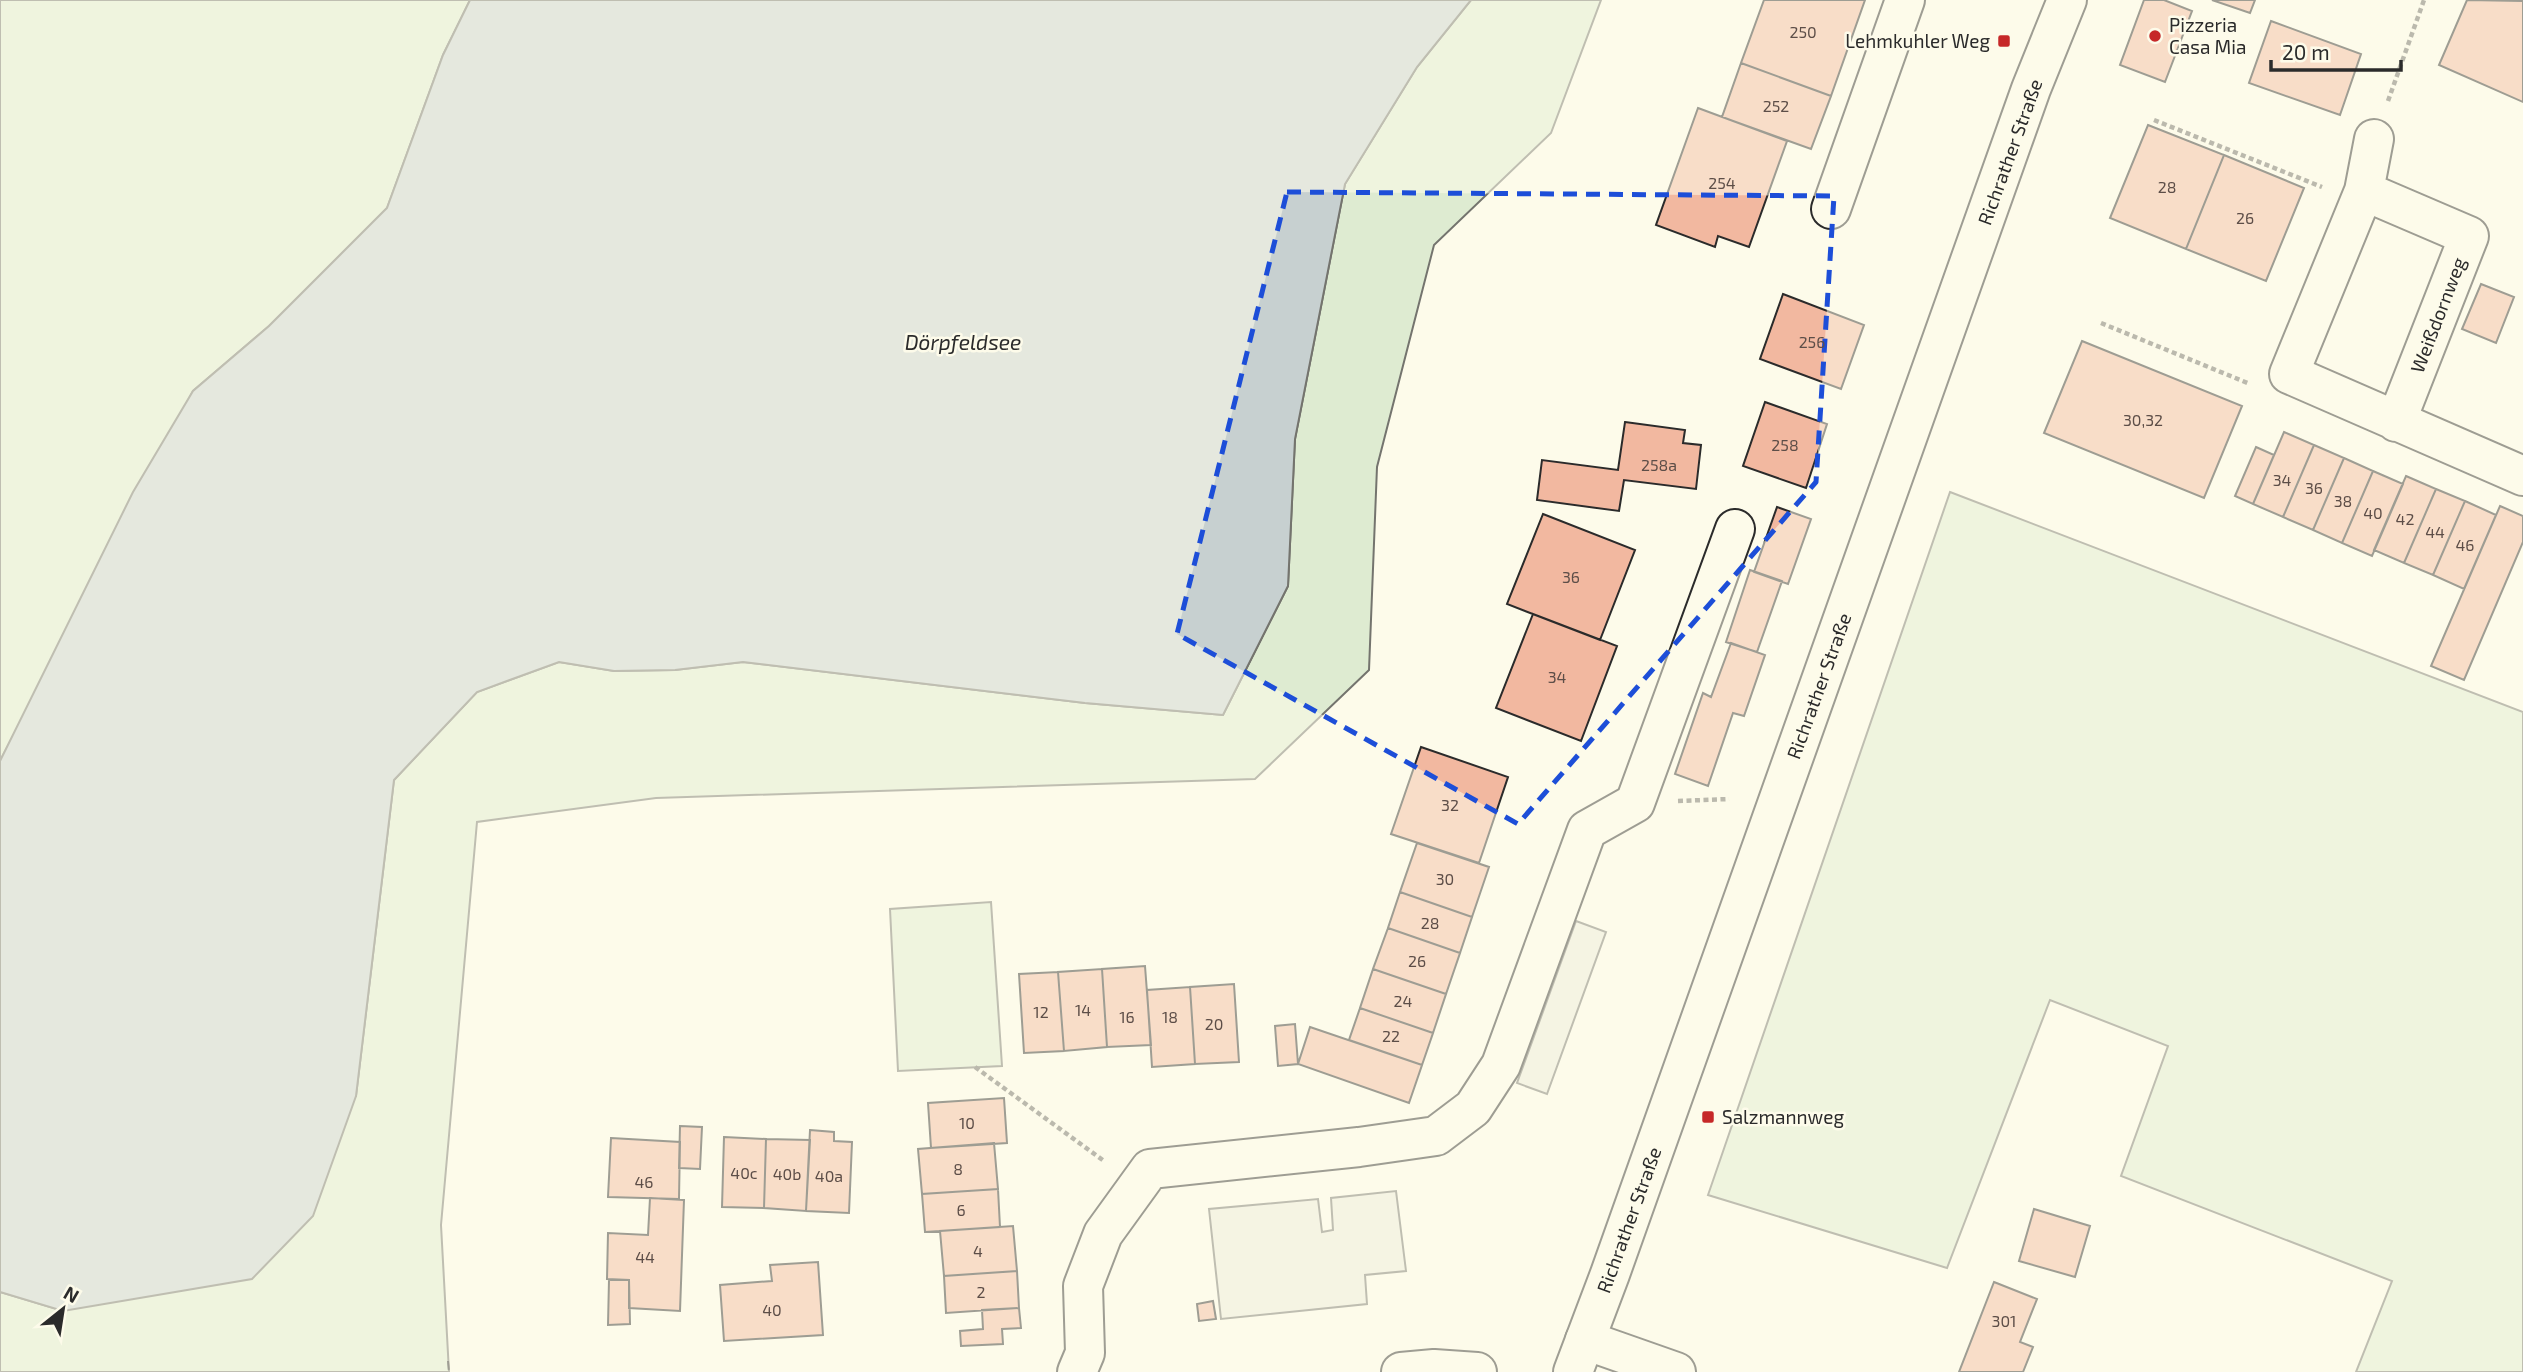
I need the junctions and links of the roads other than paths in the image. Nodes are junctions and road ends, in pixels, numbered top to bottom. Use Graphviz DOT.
graph roads {
  1 [pos="1905,0"];
  2 [pos="2067,0"];
  3 [pos="2374,139"];
  4 [pos="2362,197"];
  5 [pos="1831,209"];
  6 [pos="2396,422"];
  7 [pos="2523,476"];
  8 [pos="1735,529"];
  9 [pos="1579,1356"];
  10 [pos="1077,1372"];
  11 [pos="1401,1372"];
  12 [pos="1477,1372"];
  13 [pos="1676,1372"];
  1 -- 5 [label="street"];
  2 -- 9 [label="street, Richrather Straße"];
  3 -- 4 [label="street"];
  4 -- 6 [label="street"];
  4 -- 6 [label="street, Weißdornweg"];
  6 -- 7 [label="street"];
  8 -- 10 [label="street"];
  9 -- 13 [label="street"];
  11 -- 12 [label="street"];
}
